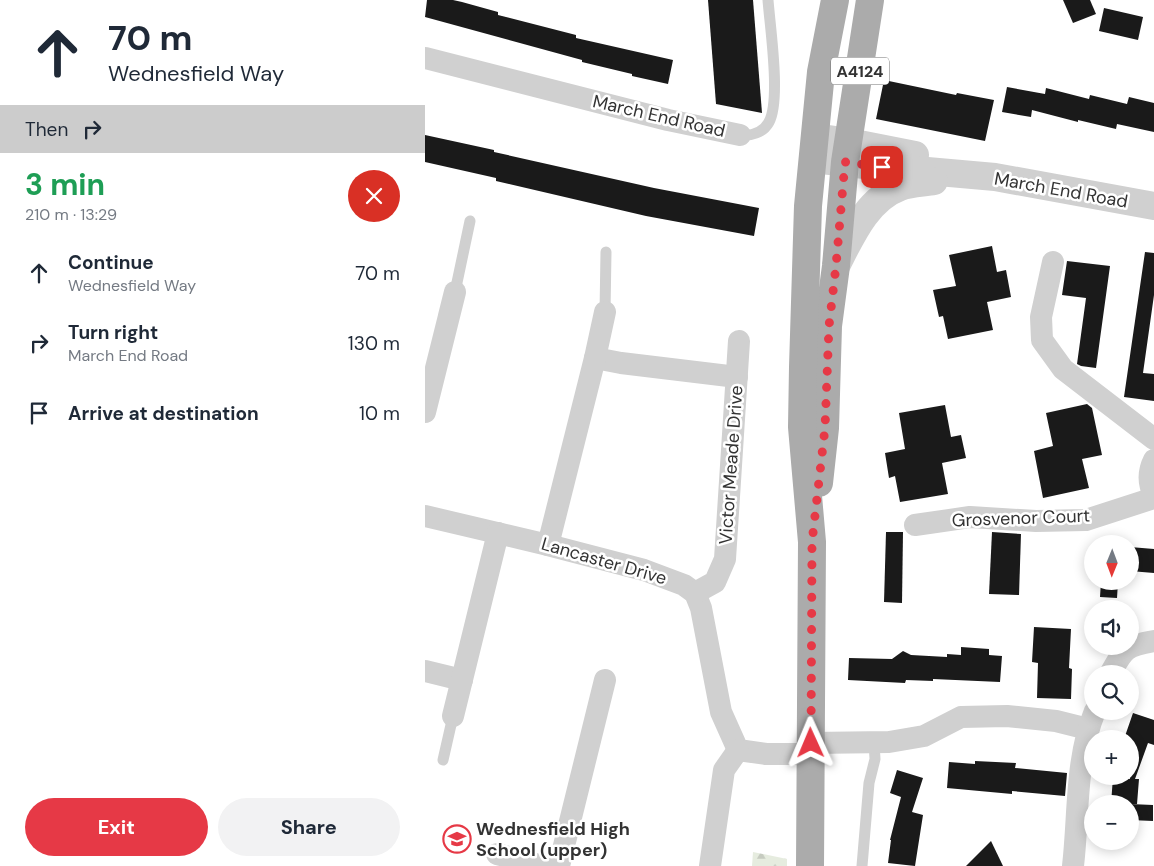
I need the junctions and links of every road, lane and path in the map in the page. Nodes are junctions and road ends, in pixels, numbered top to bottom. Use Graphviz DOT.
graph roads {
  1 [pos="768,0"];
  2 [pos="818,0"];
  3 [pos="835,0"];
  4 [pos="870,0"];
  5 [pos="826,46"];
  6 [pos="425,58"];
  7 [pos="730,127"];
  8 [pos="814,148"];
  9 [pos="847,152"];
  10 [pos="968,176"];
  11 [pos="1154,206"];
  12 [pos="470,221"];
  13 [pos="606,252"];
  14 [pos="1053,262"];
  15 [pos="836,266"];
  16 [pos="455,292"];
  17 [pos="605,312"];
  18 [pos="739,341"];
  19 [pos="433,342"];
  20 [pos="595,358"];
  21 [pos="737,376"];
  22 [pos="425,412"];
  23 [pos="1154,439"];
  24 [pos="1154,460"];
  25 [pos="1154,497"];
  26 [pos="425,516"];
  27 [pos="915,525"];
  28 [pos="498,534"];
  29 [pos="812,542"];
  30 [pos="548,545"];
  31 [pos="695,593"];
  32 [pos="1154,641"];
  33 [pos="1115,665"];
  34 [pos="425,671"];
  35 [pos="462,680"];
  36 [pos="605,680"];
  37 [pos="453,716"];
  38 [pos="1091,720"];
  39 [pos="874,742"];
  40 [pos="812,749"];
  41 [pos="738,750"];
  42 [pos="443,760"];
  43 [pos="497,854"];
  44 [pos="543,866"];
  45 [pos="559,866"];
  46 [pos="710,866"];
  47 [pos="809,866"];
  48 [pos="862,866"];
  49 [pos="1073,866"];
  1 -- 7 [label="lane, March End Road"];
  2 -- 5 [label="main road"];
  3 -- 5 [label="main road, A4124"];
  4 -- 9 [label="main road, A4124"];
  5 -- 8 [label="main road, A4124"];
  6 -- 7 [label="street, March End Road"];
  8 -- 9 [label="street"];
  8 -- 29 [label="main road, A4124"];
  9 -- 10 [label="street"];
  9 -- 15 [label="main road, A4124"];
  10 -- 11 [label="street, March End Road"];
  10 -- 15 [label="street, March End Road"];
  12 -- 16 [label="lane"];
  13 -- 17 [label="lane"];
  14 -- 23 [label="street"];
  15 -- 29 [label="main road, A4124"];
  16 -- 19 [label="street"];
  17 -- 20 [label="street"];
  18 -- 21 [label="street"];
  19 -- 22 [label="street"];
  20 -- 21 [label="street, Victor Meade Drive"];
  20 -- 30 [label="street"];
  21 -- 31 [label="street, Victor Meade Drive"];
  24 -- 25 [label="street"];
  25 -- 27 [label="street, Grosvenor Court"];
  26 -- 28 [label="street, Lancaster Drive"];
  28 -- 30 [label="street, Lancaster Drive"];
  28 -- 35 [label="street"];
  29 -- 40 [label="main road, A4124"];
  30 -- 31 [label="street, Lancaster Drive"];
  31 -- 41 [label="street"];
  32 -- 33 [label="street"];
  34 -- 35 [label="street"];
  35 -- 37 [label="street"];
  36 -- 45 [label="street"];
  37 -- 42 [label="lane"];
  38 -- 39 [label="street"];
  38 -- 49 [label="street"];
  39 -- 40 [label="street"];
  39 -- 48 [label="lane"];
  40 -- 41 [label="street"];
  40 -- 47 [label="main road, A4124"];
  41 -- 46 [label="street"];
  43 -- 44 [label="street"];
}
